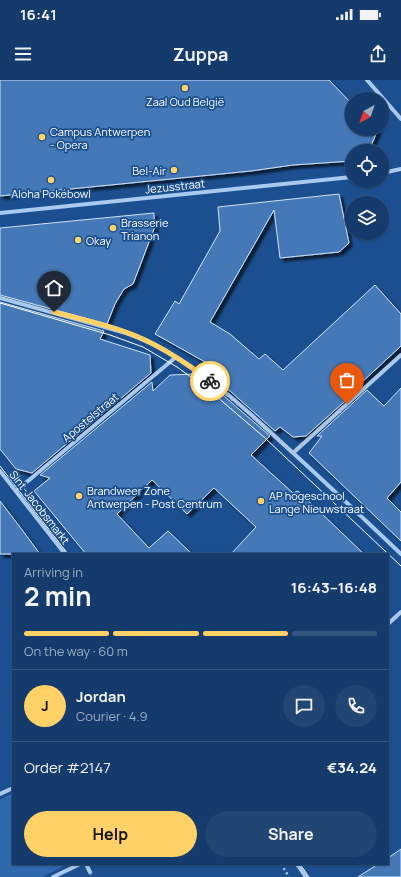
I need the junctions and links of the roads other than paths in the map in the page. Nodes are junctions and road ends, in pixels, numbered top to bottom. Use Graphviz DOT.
graph roads {
  1 [pos="367,80"];
  2 [pos="401,119"];
  3 [pos="401,169"];
  4 [pos="389,172"];
  5 [pos="345,178"];
  6 [pos="0,213"];
  7 [pos="0,298"];
  8 [pos="401,354"];
  9 [pos="176,357"];
  10 [pos="293,453"];
  11 [pos="0,471"];
  12 [pos="16,491"];
  13 [pos="64,553"];
  14 [pos="401,554"];
  15 [pos="401,612"];
  16 [pos="389,623"];
  17 [pos="12,788"];
  18 [pos="0,794"];
  19 [pos="78,865"];
  20 [pos="86,865"];
  21 [pos="298,865"];
  22 [pos="90,872"];
  23 [pos="53,877"];
  24 [pos="306,877"];
  1 -- 2 [label="street"];
  3 -- 4 [label="street"];
  5 -- 6 [label="street, Jezusstraat"];
  7 -- 9 [label="street"];
  8 -- 10 [label="street"];
  9 -- 10 [label="street"];
  9 -- 12 [label="street, Apostelstraat"];
  10 -- 14 [label="street"];
  11 -- 12 [label="street, Sint-Jacobsmarkt"];
  12 -- 13 [label="street, Sint-Jacobsmarkt"];
  15 -- 16 [label="street"];
  17 -- 18 [label="street"];
  19 -- 23 [label="street"];
  20 -- 22 [label="street"];
  21 -- 24 [label="street"];
}
